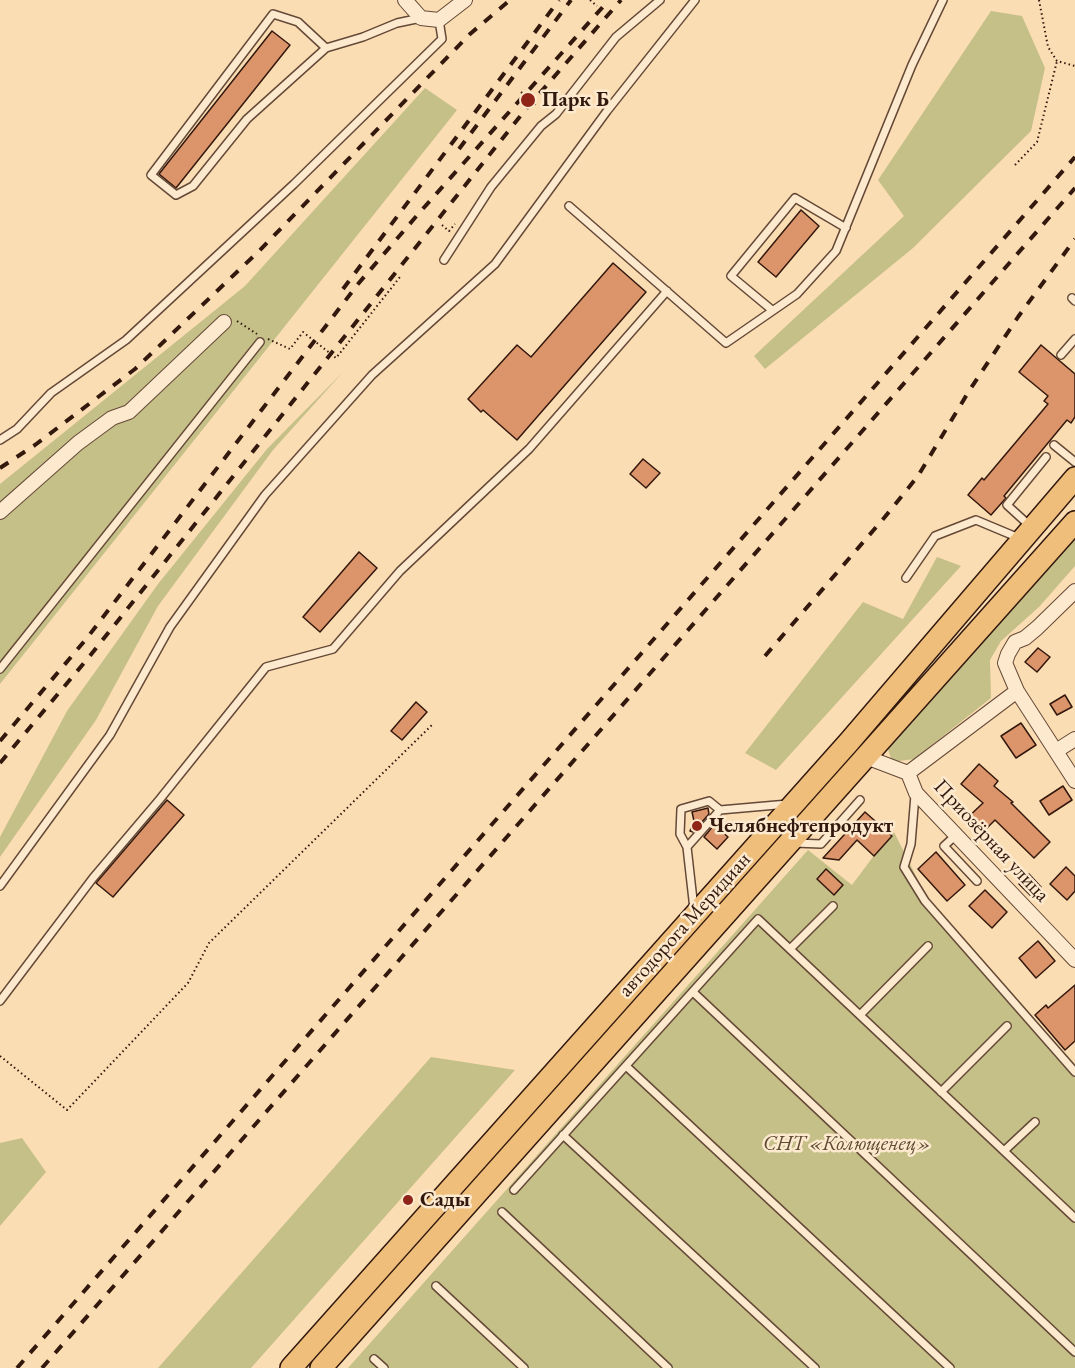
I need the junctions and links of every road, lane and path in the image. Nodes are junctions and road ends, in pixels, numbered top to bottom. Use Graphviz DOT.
graph roads {
  1 [pos="405,0"];
  2 [pos="465,0"];
  3 [pos="590,0"];
  4 [pos="660,0"];
  5 [pos="694,0"];
  6 [pos="943,0"];
  7 [pos="1039,0"];
  8 [pos="597,6"];
  9 [pos="421,18"];
  10 [pos="439,20"];
  11 [pos="326,48"];
  12 [pos="1056,61"];
  13 [pos="1075,66"];
  14 [pos="521,92"];
  15 [pos="537,106"];
  16 [pos="1015,165"];
  17 [pos="569,206"];
  18 [pos="455,224"];
  19 [pos="442,225"];
  20 [pos="846,228"];
  21 [pos="444,260"];
  22 [pos="400,277"];
  23 [pos="667,291"];
  24 [pos="772,310"];
  25 [pos="224,322"];
  26 [pos="258,334"];
  27 [pos="1075,339"];
  28 [pos="264,340"];
  29 [pos="1061,355"];
  30 [pos="0,440"];
  31 [pos="1054,445"];
  32 [pos="1046,457"];
  33 [pos="1075,462"];
  34 [pos="1075,478"];
  35 [pos="0,512"];
  36 [pos="1075,522"];
  37 [pos="1027,534"];
  38 [pos="906,578"];
  39 [pos="1075,591"];
  40 [pos="0,669"];
  41 [pos="1017,691"];
  42 [pos="433,724"];
  43 [pos="1075,739"];
  44 [pos="849,742"];
  45 [pos="1056,752"];
  46 [pos="866,758"];
  47 [pos="908,773"];
  48 [pos="1075,781"];
  49 [pos="916,793"];
  50 [pos="860,800"];
  51 [pos="794,803"];
  52 [pos="720,810"];
  53 [pos="955,836"];
  54 [pos="790,843"];
  55 [pos="687,847"];
  56 [pos="977,881"];
  57 [pos="0,886"];
  58 [pos="833,906"];
  59 [pos="695,915"];
  60 [pos="928,946"];
  61 [pos="790,949"];
  62 [pos="1075,960"];
  63 [pos="693,992"];
  64 [pos="0,1001"];
  65 [pos="860,1015"];
  66 [pos="1007,1026"];
  67 [pos="0,1056"];
  68 [pos="626,1066"];
  69 [pos="1075,1072"];
  70 [pos="941,1092"];
  71 [pos="1035,1122"];
  72 [pos="563,1135"];
  73 [pos="1004,1151"];
  74 [pos="514,1190"];
  75 [pos="502,1212"];
  76 [pos="1073,1213"];
  77 [pos="436,1286"];
  78 [pos="1075,1352"];
  79 [pos="374,1359"];
  80 [pos="291,1368"];
  81 [pos="321,1368"];
  82 [pos="384,1368"];
  83 [pos="524,1368"];
  84 [pos="668,1368"];
  85 [pos="815,1368"];
  86 [pos="950,1368"];
  1 -- 9 [label="street"];
  2 -- 10 [label="street"];
  3 -- 8 [label="path"];
  4 -- 21 [label="lane"];
  5 -- 57 [label="lane"];
  6 -- 20 [label="lane"];
  7 -- 12 [label="path"];
  9 -- 10 [label="street"];
  9 -- 11 [label="lane"];
  10 -- 30 [label="lane"];
  11 -- 11 [label="lane"];
  12 -- 13 [label="path"];
  12 -- 16 [label="path"];
  14 -- 15 [label="path"];
  17 -- 23 [label="lane"];
  18 -- 19 [label="path"];
  20 -- 24 [label="lane"];
  20 -- 24 [label="lane"];
  22 -- 28 [label="path"];
  23 -- 24 [label="lane"];
  23 -- 64 [label="lane"];
  25 -- 26 [label="path"];
  25 -- 35 [label="street"];
  27 -- 29 [label="lane"];
  28 -- 40 [label="lane"];
  31 -- 33 [label="lane"];
  32 -- 37 [label="lane"];
  34 -- 37 [label="main road, автодорога Меридиан"];
  36 -- 46 [label="main road, автодорога Меридиан"];
  37 -- 38 [label="lane"];
  37 -- 44 [label="main road, автодорога Меридиан"];
  39 -- 41 [label="street"];
  41 -- 45 [label="street"];
  41 -- 47 [label="street"];
  42 -- 67 [label="path"];
  43 -- 45 [label="street"];
  44 -- 46 [label="main road"];
  44 -- 51 [label="main road, автодорога Меридиан"];
  45 -- 48 [label="street"];
  46 -- 47 [label="street"];
  46 -- 54 [label="main road, автодорога Меридиан"];
  47 -- 49 [label="street, Приозёрная улица"];
  49 -- 53 [label="street, Приозёрная улица"];
  49 -- 69 [label="lane"];
  50 -- 54 [label="lane"];
  51 -- 52 [label="lane"];
  51 -- 59 [label="main road, автодорога Меридиан"];
  52 -- 55 [label="lane"];
  52 -- 55 [label="lane"];
  53 -- 56 [label="lane"];
  53 -- 62 [label="street, Приозёрная улица"];
  54 -- 81 [label="main road, автодорога Меридиан"];
  55 -- 59 [label="lane"];
  58 -- 61 [label="lane"];
  59 -- 80 [label="main road, автодорога Меридиан"];
  60 -- 65 [label="lane"];
  61 -- 63 [label="lane"];
  61 -- 65 [label="lane"];
  63 -- 68 [label="lane"];
  63 -- 78 [label="lane"];
  65 -- 70 [label="lane"];
  66 -- 70 [label="lane"];
  68 -- 72 [label="lane"];
  68 -- 86 [label="lane"];
  70 -- 73 [label="lane"];
  71 -- 73 [label="lane"];
  72 -- 74 [label="lane"];
  72 -- 85 [label="lane"];
  73 -- 76 [label="lane"];
  75 -- 84 [label="lane"];
  77 -- 83 [label="lane"];
  79 -- 82 [label="lane"];
}
